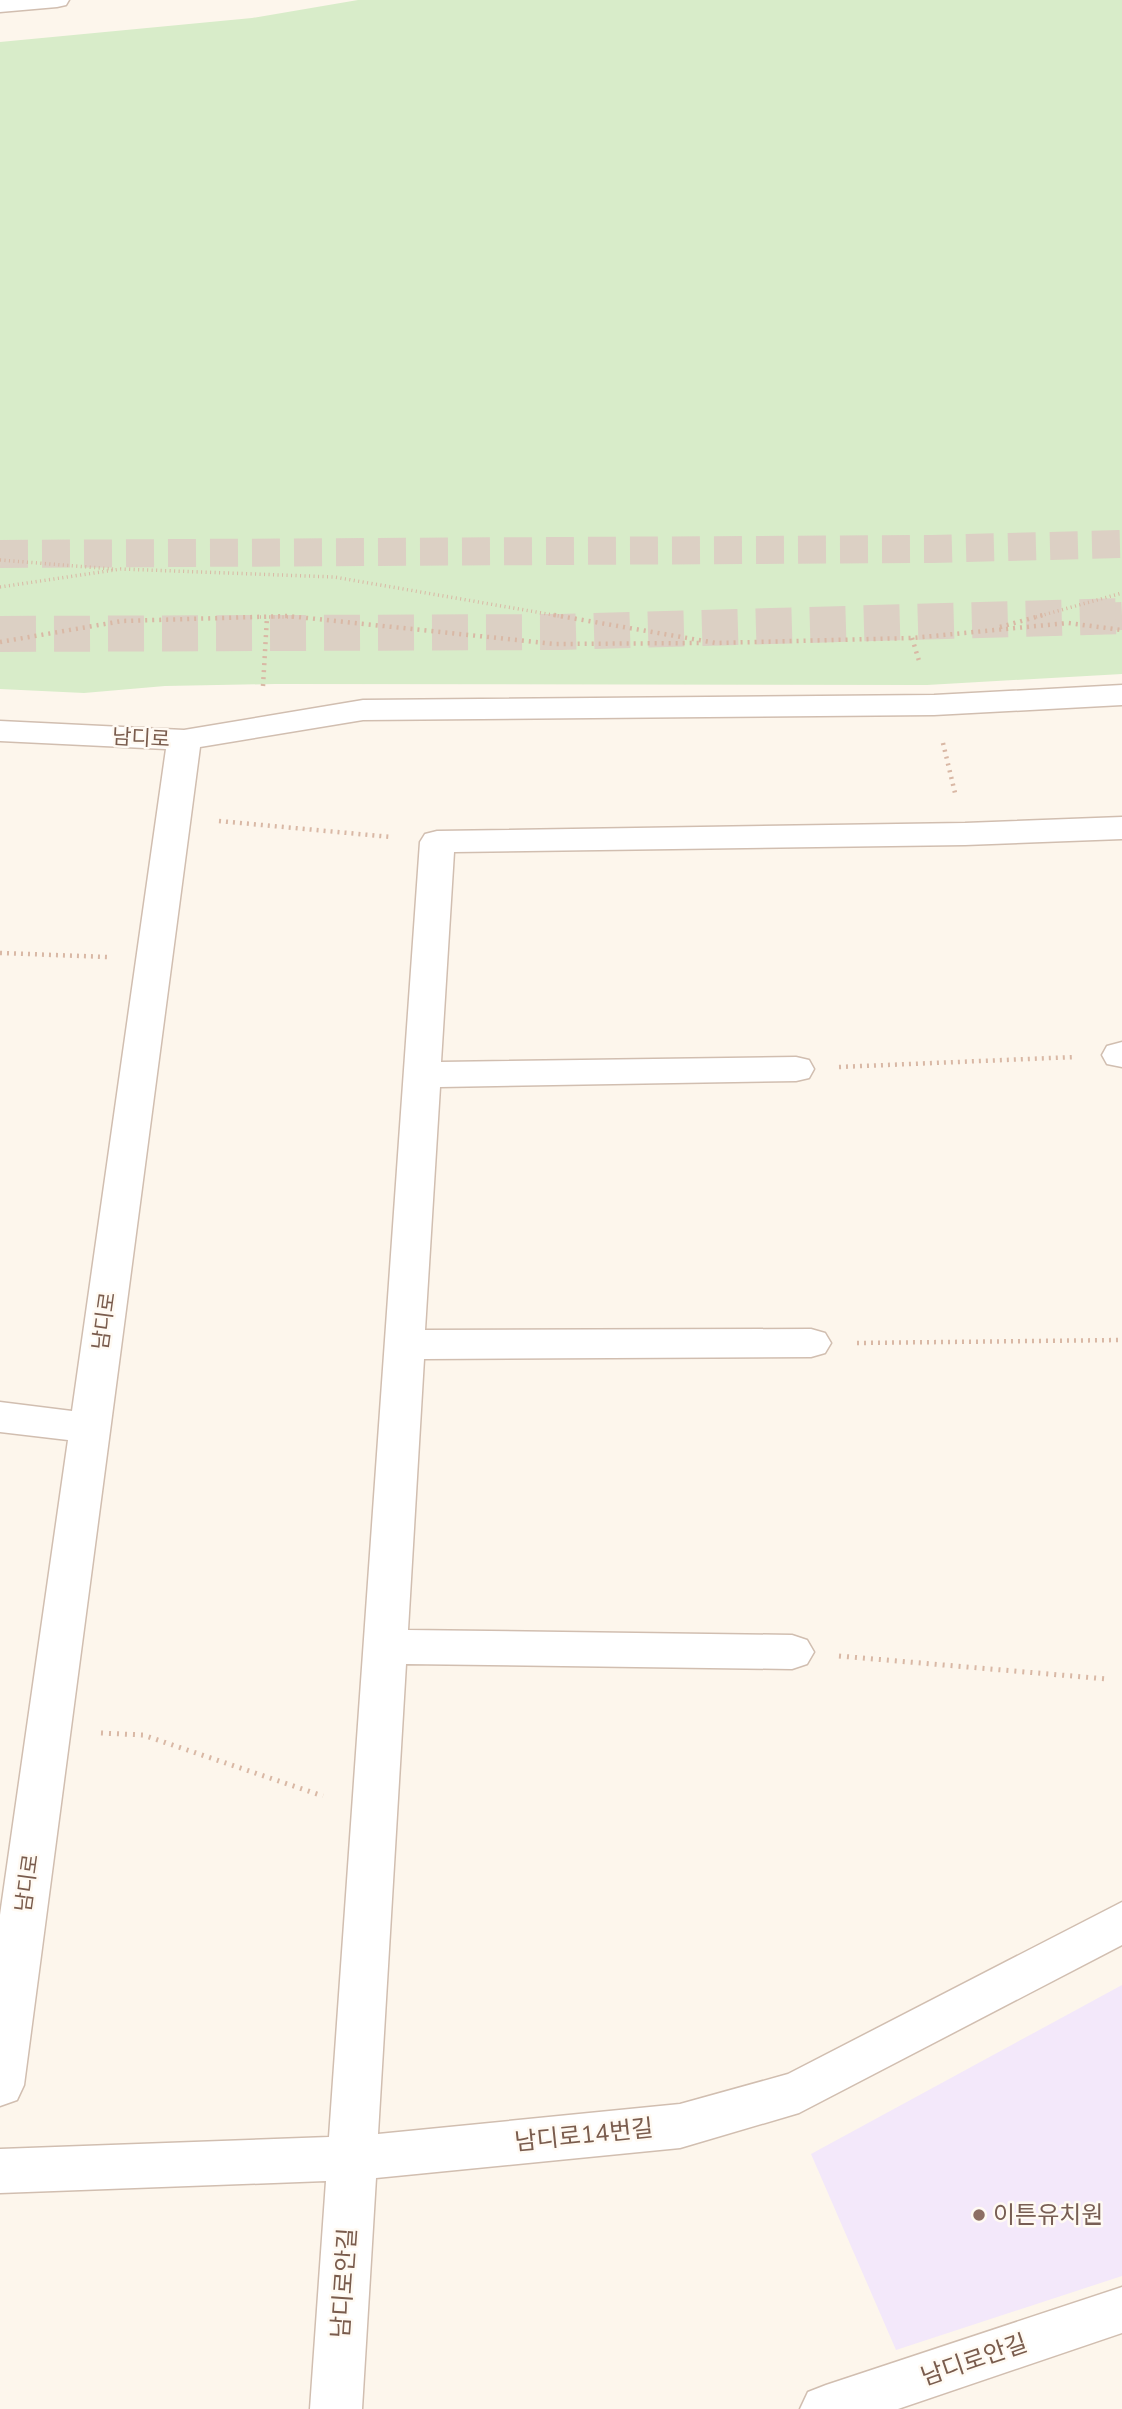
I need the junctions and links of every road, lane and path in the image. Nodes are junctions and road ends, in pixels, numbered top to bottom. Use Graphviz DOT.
graph roads {
  1 [pos="57,0"];
  2 [pos="0,5"];
  3 [pos="0,560"];
  4 [pos="121,569"];
  5 [pos="0,587"];
  6 [pos="1122,593"];
  7 [pos="267,617"];
  8 [pos="1122,630"];
  9 [pos="985,631"];
  10 [pos="0,642"];
  11 [pos="716,643"];
  12 [pos="263,689"];
  13 [pos="1122,695"];
  14 [pos="0,731"];
  15 [pos="184,740"];
  16 [pos="173,817"];
  17 [pos="1122,828"];
  18 [pos="438,842"];
  19 [pos="0,953"];
  20 [pos="154,958"];
  21 [pos="1121,1054"];
  22 [pos="796,1069"];
  23 [pos="423,1075"];
  24 [pos="1122,1340"];
  25 [pos="811,1343"];
  26 [pos="405,1345"];
  27 [pos="0,1417"];
  28 [pos="90,1427"];
  29 [pos="385,1647"];
  30 [pos="792,1652"];
  31 [pos="1107,1679"];
  32 [pos="48,1730"];
  33 [pos="374,1813"];
  34 [pos="1122,1922"];
  35 [pos="0,2085"];
  36 [pos="352,2158"];
  37 [pos="0,2171"];
  38 [pos="1122,2310"];
  39 [pos="336,2409"];
  40 [pos="826,2409"];
  1 -- 2 [label="street"];
  3 -- 4 [label="path"];
  4 -- 5 [label="path"];
  4 -- 11 [label="path"];
  6 -- 9 [label="path"];
  7 -- 10 [label="path"];
  7 -- 11 [label="path"];
  7 -- 12 [label="path"];
  8 -- 9 [label="path"];
  9 -- 11 [label="path"];
  13 -- 15 [label="street"];
  14 -- 15 [label="street, 남디로"];
  15 -- 16 [label="street, 남디로"];
  16 -- 18 [label="path"];
  16 -- 20 [label="street, 남디로"];
  17 -- 18 [label="street"];
  18 -- 23 [label="street, 남디로안길"];
  19 -- 20 [label="path"];
  20 -- 28 [label="street, 남디로"];
  21 -- 22 [label="path"];
  22 -- 23 [label="street"];
  23 -- 26 [label="street, 남디로안길"];
  24 -- 25 [label="path"];
  25 -- 26 [label="street"];
  26 -- 29 [label="street, 남디로안길"];
  27 -- 28 [label="street"];
  28 -- 32 [label="street, 남디로"];
  29 -- 30 [label="street"];
  29 -- 33 [label="street, 남디로안길"];
  30 -- 31 [label="path"];
  32 -- 33 [label="path"];
  32 -- 35 [label="street, 남디로"];
  33 -- 36 [label="street, 남디로안길"];
  34 -- 36 [label="street, 남디로14번길"];
  36 -- 37 [label="street, 남디로14번길"];
  36 -- 39 [label="street, 남디로안길"];
  38 -- 40 [label="street, 남디로안길"];
}
